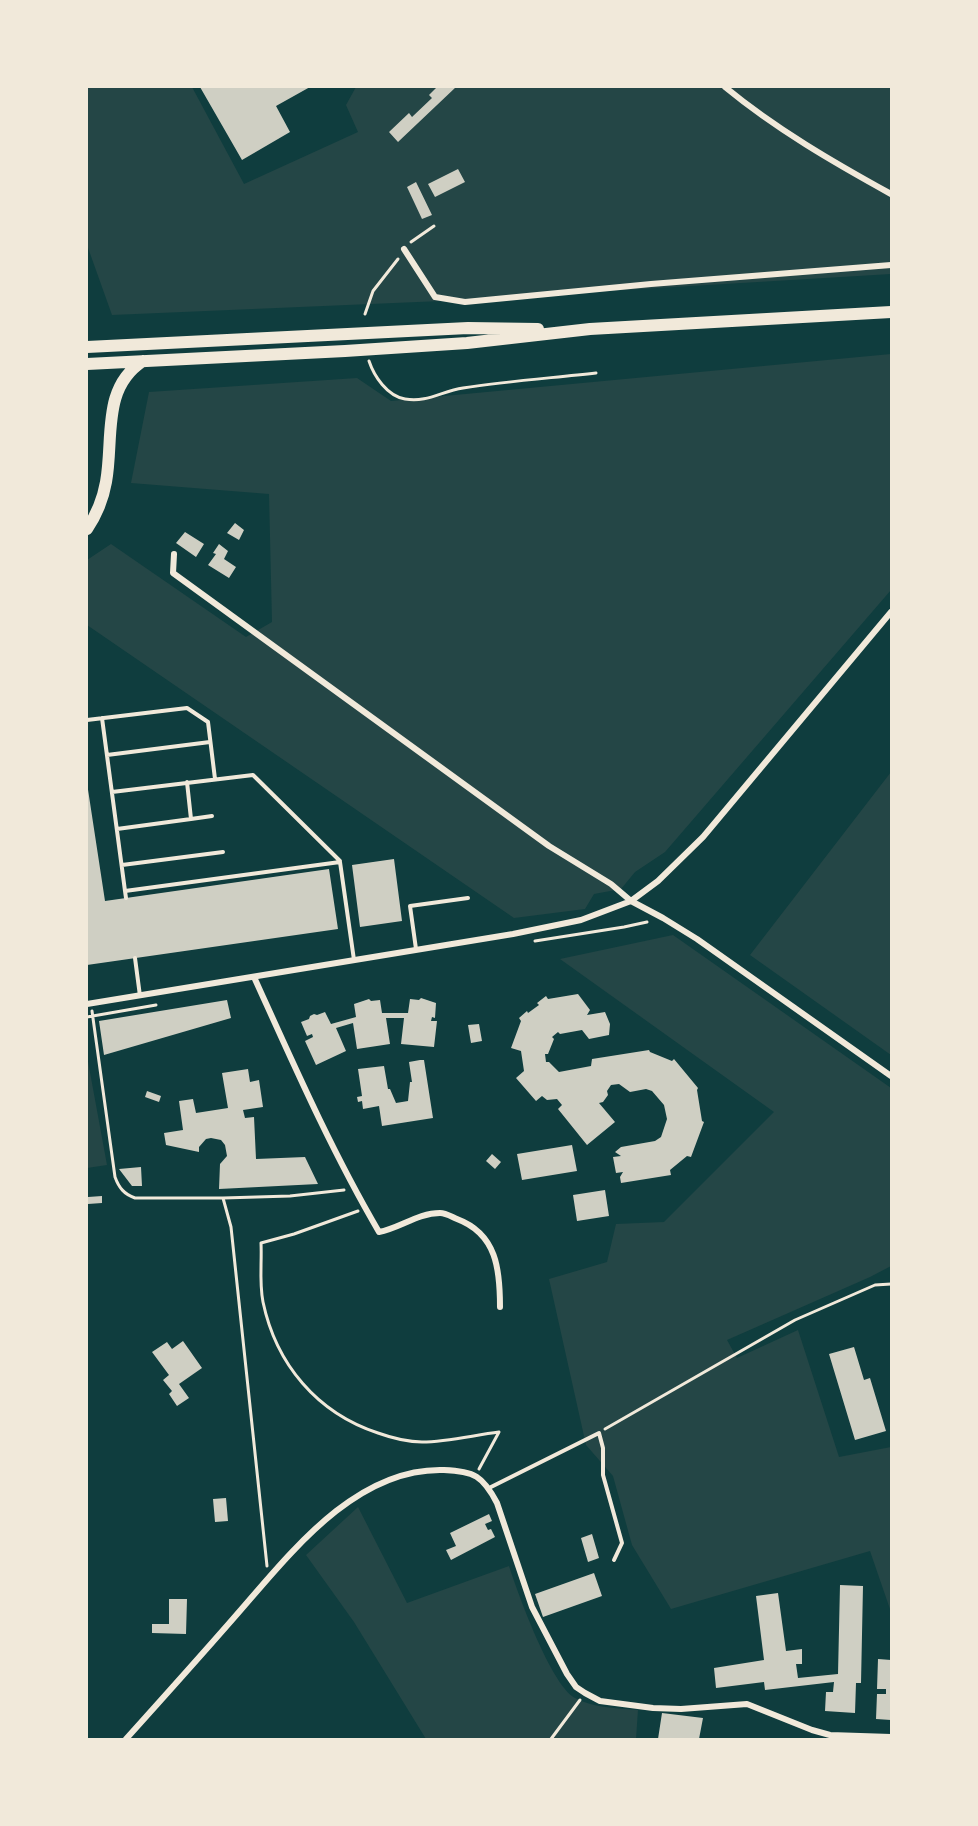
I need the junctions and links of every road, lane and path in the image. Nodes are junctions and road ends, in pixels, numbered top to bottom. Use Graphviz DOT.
graph roads {
  1 [pos="725,87"];
  2 [pos="891,194"];
  3 [pos="434,226"];
  4 [pos="404,249"];
  5 [pos="891,265"];
  6 [pos="891,312"];
  7 [pos="365,314"];
  8 [pos="590,329"];
  9 [pos="143,344"];
  10 [pos="87,347"];
  11 [pos="368,359"];
  12 [pos="143,361"];
  13 [pos="88,366"];
  14 [pos="596,373"];
  15 [pos="87,529"];
  16 [pos="174,554"];
  17 [pos="891,612"];
  18 [pos="102,718"];
  19 [pos="87,720"];
  20 [pos="210,742"];
  21 [pos="107,755"];
  22 [pos="215,779"];
  23 [pos="187,782"];
  24 [pos="112,792"];
  25 [pos="212,816"];
  26 [pos="191,819"];
  27 [pos="117,829"];
  28 [pos="222,852"];
  29 [pos="340,862"];
  30 [pos="122,866"];
  31 [pos="125,891"];
  32 [pos="126,898"];
  33 [pos="468,898"];
  34 [pos="631,901"];
  35 [pos="416,950"];
  36 [pos="135,958"];
  37 [pos="354,960"];
  38 [pos="254,977"];
  39 [pos="140,996"];
  40 [pos="87,1004"];
  41 [pos="87,1017"];
  42 [pos="891,1076"];
  43 [pos="356,1189"];
  44 [pos="223,1198"];
  45 [pos="365,1208"];
  46 [pos="891,1284"];
  47 [pos="500,1307"];
  48 [pos="599,1433"];
  49 [pos="475,1476"];
  50 [pos="489,1488"];
  51 [pos="614,1560"];
  52 [pos="268,1579"];
  53 [pos="585,1694"];
  54 [pos="891,1737"];
  55 [pos="126,1739"];
  56 [pos="551,1739"];
  1 -- 2 [label="street"];
  3 -- 4 [label="path"];
  4 -- 5 [label="street"];
  4 -- 7 [label="path"];
  6 -- 8 [label="main road"];
  8 -- 9 [label="main road"];
  8 -- 12 [label="main road"];
  9 -- 10 [label="main road"];
  9 -- 13 [label="main road"];
  11 -- 14 [label="path"];
  12 -- 13 [label="main road"];
  12 -- 15 [label="main road"];
  16 -- 34 [label="street"];
  17 -- 34 [label="street"];
  18 -- 19 [label="lane"];
  18 -- 20 [label="lane"];
  18 -- 21 [label="lane"];
  20 -- 21 [label="lane"];
  20 -- 22 [label="lane"];
  21 -- 24 [label="lane"];
  22 -- 23 [label="lane"];
  22 -- 29 [label="lane"];
  23 -- 24 [label="lane"];
  23 -- 26 [label="lane"];
  24 -- 27 [label="lane"];
  25 -- 26 [label="lane"];
  26 -- 27 [label="lane"];
  27 -- 30 [label="lane"];
  28 -- 30 [label="lane"];
  29 -- 31 [label="lane"];
  29 -- 37 [label="lane"];
  30 -- 31 [label="lane"];
  31 -- 32 [label="lane"];
  33 -- 35 [label="lane"];
  34 -- 35 [label="street"];
  34 -- 42 [label="street"];
  35 -- 37 [label="street"];
  36 -- 39 [label="lane"];
  37 -- 38 [label="street"];
  38 -- 39 [label="street"];
  38 -- 43 [label="street"];
  39 -- 40 [label="street"];
  41 -- 44 [label="path"];
  43 -- 44 [label="path"];
  43 -- 45 [label="street"];
  44 -- 52 [label="path"];
  45 -- 47 [label="street"];
  45 -- 49 [label="path"];
  46 -- 48 [label="path"];
  48 -- 50 [label="lane"];
  48 -- 51 [label="lane"];
  49 -- 50 [label="street"];
  49 -- 52 [label="street"];
  50 -- 53 [label="street"];
  52 -- 55 [label="street"];
  53 -- 54 [label="street"];
  53 -- 56 [label="path"];
}
